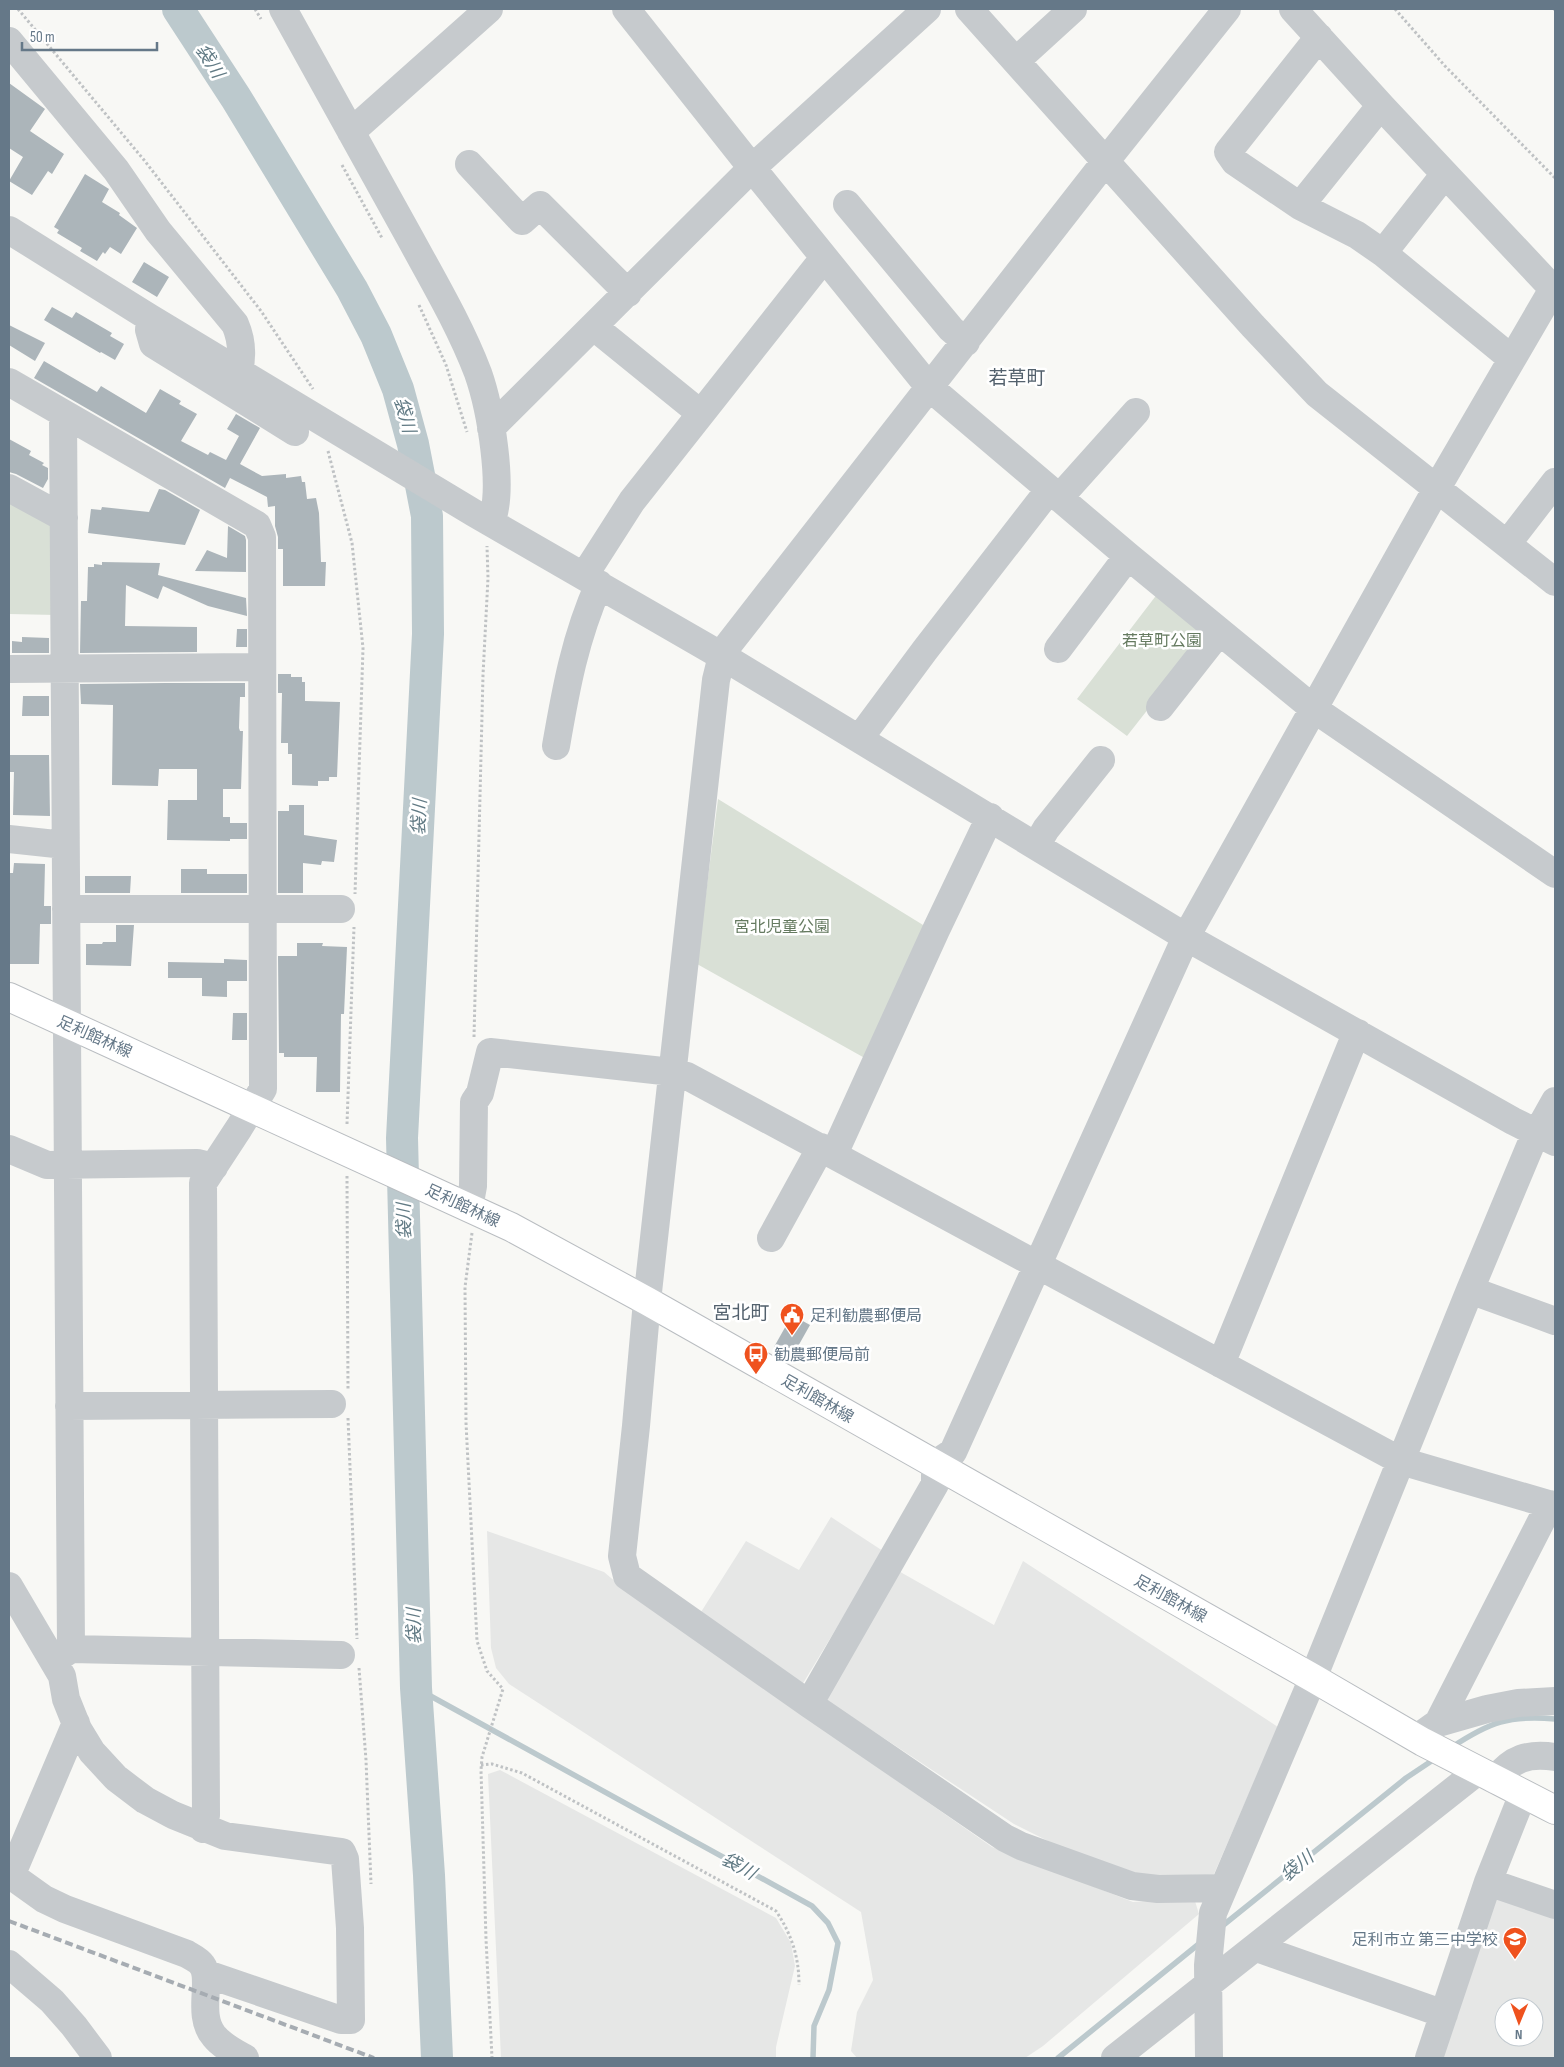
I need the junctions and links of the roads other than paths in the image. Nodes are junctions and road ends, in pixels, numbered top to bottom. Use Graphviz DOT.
graph roads {
  1 [pos="489,9"];
  2 [pos="626,9"];
  3 [pos="927,9"];
  4 [pos="969,9"];
  5 [pos="1073,9"];
  6 [pos="1227,9"];
  7 [pos="1293,9"];
  8 [pos="274,17"];
  9 [pos="1319,38"];
  10 [pos="9,41"];
  11 [pos="1016,62"];
  12 [pos="1383,108"];
  13 [pos="352,132"];
  14 [pos="1105,162"];
  15 [pos="470,164"];
  16 [pos="752,168"];
  17 [pos="1445,174"];
  18 [pos="846,204"];
  19 [pos="1300,206"];
  20 [pos="9,230"];
  21 [pos="1383,253"];
  22 [pos="826,260"];
  23 [pos="1555,290"];
  24 [pos="628,294"];
  25 [pos="150,318"];
  26 [pos="594,327"];
  27 [pos="966,342"];
  28 [pos="1512,359"];
  29 [pos="239,370"];
  30 [pos="9,382"];
  31 [pos="929,387"];
  32 [pos="1136,412"];
  33 [pos="700,413"];
  34 [pos="64,414"];
  35 [pos="480,431"];
  36 [pos="295,432"];
  37 [pos="1555,482"];
  38 [pos="9,488"];
  39 [pos="1437,488"];
  40 [pos="1054,494"];
  41 [pos="64,518"];
  42 [pos="484,527"];
  43 [pos="1507,544"];
  44 [pos="1128,556"];
  45 [pos="592,580"];
  46 [pos="1555,582"];
  47 [pos="1219,632"];
  48 [pos="1058,649"];
  49 [pos="722,656"];
  50 [pos="262,667"];
  51 [pos="9,668"];
  52 [pos="65,668"];
  53 [pos="1160,707"];
  54 [pos="1314,709"];
  55 [pos="859,739"];
  56 [pos="556,746"];
  57 [pos="1100,760"];
  58 [pos="990,817"];
  59 [pos="9,839"];
  60 [pos="65,845"];
  61 [pos="1036,846"];
  62 [pos="1555,874"];
  63 [pos="263,908"];
  64 [pos="66,909"];
  65 [pos="350,910"];
  66 [pos="1186,937"];
  67 [pos="9,997"];
  68 [pos="66,1023"];
  69 [pos="1358,1033"];
  70 [pos="672,1072"];
  71 [pos="1555,1100"];
  72 [pos="252,1107"];
  73 [pos="1546,1138"];
  74 [pos="9,1149"];
  75 [pos="827,1150"];
  76 [pos="67,1166"];
  77 [pos="214,1167"];
  78 [pos="471,1208"];
  79 [pos="770,1238"];
  80 [pos="1038,1264"];
  81 [pos="1470,1290"];
  82 [pos="647,1300"];
  83 [pos="1555,1321"];
  84 [pos="1221,1364"];
  85 [pos="343,1404"];
  86 [pos="205,1405"];
  87 [pos="69,1406"];
  88 [pos="1401,1461"];
  89 [pos="935,1464"];
  90 [pos="1552,1505"];
  91 [pos="9,1586"];
  92 [pos="206,1651"];
  93 [pos="62,1655"];
  94 [pos="352,1655"];
  95 [pos="1313,1678"];
  96 [pos="1555,1700"];
  97 [pos="809,1704"];
  98 [pos="76,1723"];
  99 [pos="1426,1735"];
  100 [pos="1555,1757"];
  101 [pos="1481,1773"];
  102 [pos="1523,1794"];
  103 [pos="1555,1810"];
  104 [pos="203,1828"];
  105 [pos="10,1875"];
  106 [pos="1488,1882"];
  107 [pos="1218,1901"];
  108 [pos="1555,1906"];
  109 [pos="1257,1948"];
  110 [pos="9,1964"];
  111 [pos="207,1974"];
  112 [pos="1209,1975"];
  113 [pos="1444,2014"];
  114 [pos="98,2058"];
  115 [pos="245,2058"];
  116 [pos="1116,2058"];
  117 [pos="1209,2058"];
  118 [pos="1429,2058"];
  1 -- 13 [label="street"];
  2 -- 16 [label="street"];
  3 -- 16 [label="street"];
  4 -- 11 [label="street"];
  5 -- 11 [label="street"];
  6 -- 14 [label="street"];
  7 -- 9 [label="street"];
  8 -- 13 [label="street"];
  9 -- 12 [label="street"];
  9 -- 19 [label="street"];
  10 -- 29 [label="street"];
  11 -- 14 [label="street"];
  12 -- 17 [label="street"];
  12 -- 19 [label="street"];
  13 -- 35 [label="street"];
  14 -- 27 [label="street"];
  14 -- 39 [label="street"];
  15 -- 24 [label="street"];
  16 -- 22 [label="street"];
  16 -- 24 [label="street"];
  17 -- 21 [label="street"];
  17 -- 23 [label="street"];
  18 -- 27 [label="street"];
  19 -- 21 [label="street"];
  20 -- 25 [label="street"];
  21 -- 28 [label="street"];
  22 -- 31 [label="street"];
  22 -- 33 [label="street"];
  23 -- 28 [label="street"];
  24 -- 26 [label="street"];
  25 -- 29 [label="street"];
  25 -- 36 [label="street"];
  26 -- 33 [label="street"];
  26 -- 35 [label="street"];
  27 -- 31 [label="street"];
  28 -- 39 [label="street"];
  29 -- 42 [label="street"];
  30 -- 34 [label="street"];
  31 -- 40 [label="street"];
  31 -- 49 [label="street"];
  32 -- 40 [label="street"];
  33 -- 45 [label="street"];
  34 -- 41 [label="street"];
  34 -- 50 [label="street"];
  35 -- 42 [label="street"];
  37 -- 43 [label="street"];
  38 -- 41 [label="street"];
  39 -- 43 [label="street"];
  39 -- 54 [label="street"];
  40 -- 44 [label="street"];
  40 -- 55 [label="street"];
  41 -- 52 [label="street"];
  42 -- 45 [label="street"];
  43 -- 46 [label="street"];
  44 -- 47 [label="street"];
  44 -- 48 [label="street"];
  45 -- 49 [label="street"];
  45 -- 56 [label="street"];
  47 -- 53 [label="street"];
  47 -- 54 [label="street"];
  49 -- 55 [label="street"];
  49 -- 70 [label="street"];
  50 -- 52 [label="street"];
  50 -- 63 [label="street"];
  51 -- 52 [label="street"];
  52 -- 60 [label="street"];
  54 -- 62 [label="street"];
  54 -- 66 [label="street"];
  55 -- 58 [label="street"];
  57 -- 61 [label="street"];
  58 -- 61 [label="street"];
  58 -- 75 [label="street"];
  59 -- 60 [label="street"];
  60 -- 64 [label="street"];
  61 -- 66 [label="street"];
  63 -- 64 [label="street"];
  63 -- 65 [label="street"];
  63 -- 72 [label="street"];
  64 -- 68 [label="street"];
  66 -- 69 [label="street"];
  66 -- 80 [label="street"];
  67 -- 68 [label="main road, 足利館林線"];
  68 -- 72 [label="main road, 足利館林線"];
  68 -- 76 [label="street"];
  69 -- 73 [label="street"];
  69 -- 84 [label="street"];
  70 -- 75 [label="street"];
  70 -- 78 [label="street"];
  70 -- 82 [label="street"];
  71 -- 73 [label="street"];
  72 -- 77 [label="street"];
  72 -- 78 [label="main road, 足利館林線"];
  73 -- 81 [label="street"];
  74 -- 76 [label="street"];
  75 -- 79 [label="street"];
  75 -- 80 [label="street"];
  76 -- 77 [label="street"];
  76 -- 87 [label="street"];
  77 -- 86 [label="street"];
  78 -- 82 [label="main road, 足利館林線"];
  80 -- 84 [label="street"];
  80 -- 89 [label="street"];
  81 -- 83 [label="street"];
  81 -- 88 [label="street"];
  82 -- 89 [label="main road, 足利館林線"];
  82 -- 97 [label="street"];
  84 -- 88 [label="street"];
  85 -- 86 [label="street"];
  86 -- 87 [label="street"];
  86 -- 92 [label="street"];
  87 -- 93 [label="street"];
  88 -- 90 [label="street"];
  88 -- 95 [label="street"];
  89 -- 95 [label="main road, 足利館林線"];
  89 -- 97 [label="street"];
  90 -- 99 [label="street"];
  91 -- 93 [label="street"];
  92 -- 93 [label="street"];
  92 -- 94 [label="street"];
  92 -- 104 [label="street"];
  93 -- 98 [label="street"];
  95 -- 99 [label="main road, 足利館林線"];
  95 -- 107 [label="street"];
  96 -- 99 [label="street"];
  97 -- 107 [label="street"];
  98 -- 104 [label="street"];
  98 -- 105 [label="street"];
  99 -- 101 [label="main road, 足利館林線"];
  100 -- 101 [label="street"];
  101 -- 102 [label="main road, 足利館林線"];
  101 -- 109 [label="street"];
  102 -- 103 [label="main road, 足利館林線"];
  102 -- 106 [label="street"];
  104 -- 111 [label="street"];
  105 -- 111 [label="street"];
  106 -- 108 [label="street"];
  106 -- 113 [label="street"];
  107 -- 112 [label="street"];
  109 -- 112 [label="street"];
  109 -- 113 [label="street"];
  110 -- 114 [label="street"];
  111 -- 115 [label="street"];
  112 -- 116 [label="street"];
  112 -- 117 [label="street"];
  113 -- 118 [label="street"];
}
